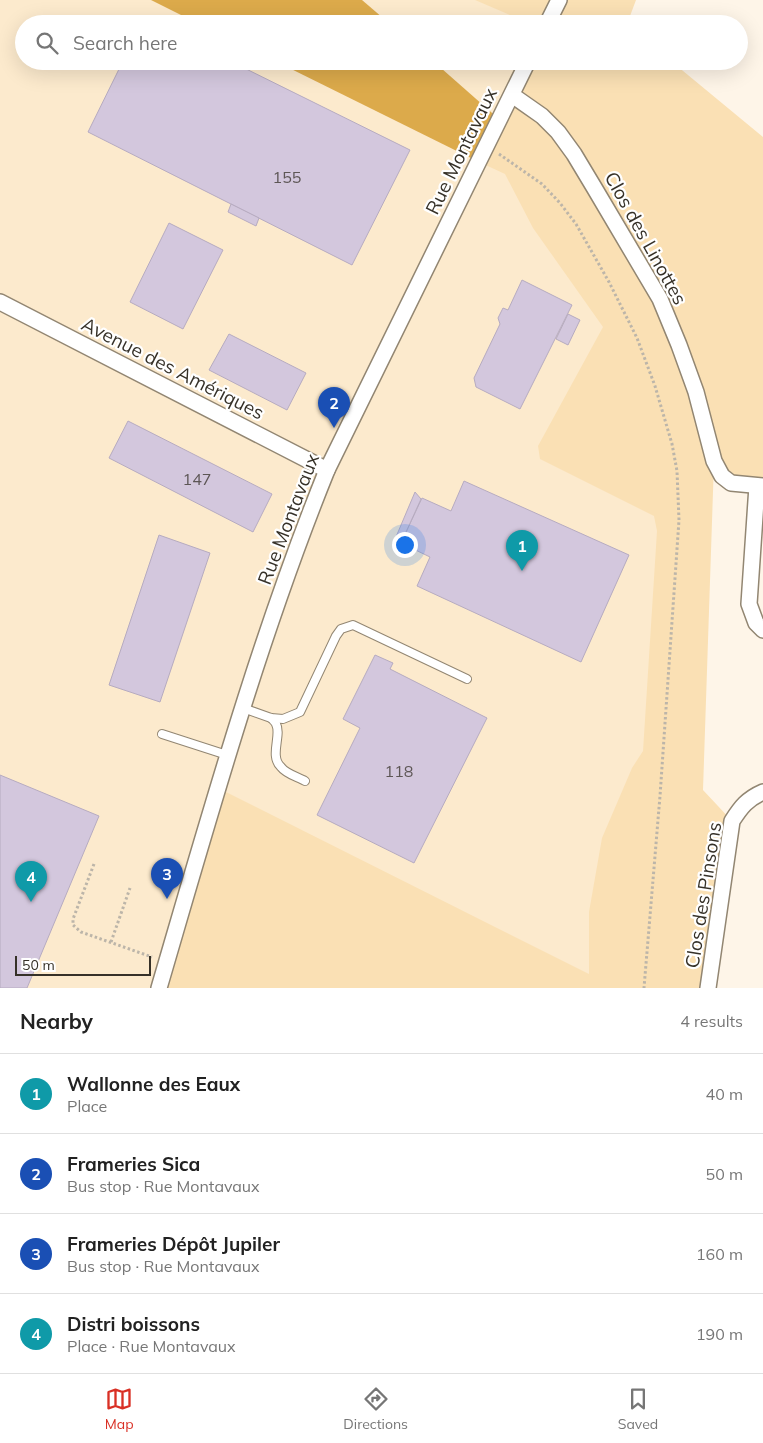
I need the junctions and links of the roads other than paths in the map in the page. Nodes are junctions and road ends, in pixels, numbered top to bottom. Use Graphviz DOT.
graph roads {
  1 [pos="559,0"];
  2 [pos="552,15"];
  3 [pos="524,70"];
  4 [pos="512,95"];
  5 [pos="0,302"];
  6 [pos="327,470"];
  7 [pos="760,486"];
  8 [pos="763,630"];
  9 [pos="467,679"];
  10 [pos="243,708"];
  11 [pos="271,718"];
  12 [pos="162,734"];
  13 [pos="228,756"];
  14 [pos="306,781"];
  15 [pos="763,792"];
  16 [pos="159,988"];
  17 [pos="708,988"];
  1 -- 2 [label="street"];
  3 -- 4 [label="street, Rue Montavaux"];
  4 -- 6 [label="street, Rue Montavaux"];
  4 -- 7 [label="street, Clos des Linottes"];
  5 -- 6 [label="street, Avenue des Amériques"];
  6 -- 10 [label="street, Rue Montavaux"];
  7 -- 8 [label="street"];
  9 -- 11 [label="lane"];
  10 -- 11 [label="lane"];
  10 -- 13 [label="street, Rue Montavaux"];
  11 -- 14 [label="lane"];
  12 -- 13 [label="lane"];
  13 -- 16 [label="street, Rue Montavaux"];
  15 -- 17 [label="street, Clos des Pinsons"];
}
